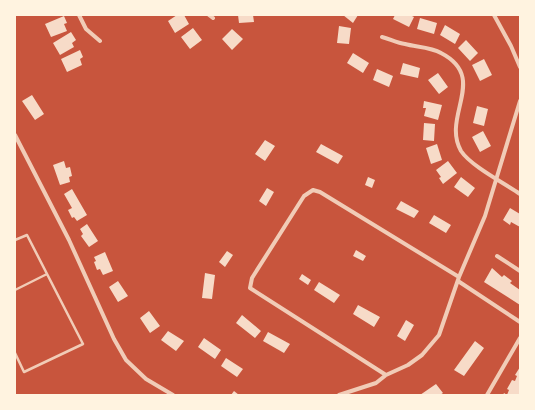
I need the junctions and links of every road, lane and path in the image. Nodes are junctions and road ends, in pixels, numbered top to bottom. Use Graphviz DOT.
graph roads {
  1 [pos="79,15"];
  2 [pos="209,15"];
  3 [pos="494,15"];
  4 [pos="213,18"];
  5 [pos="382,37"];
  6 [pos="100,41"];
  7 [pos="520,67"];
  8 [pos="520,101"];
  9 [pos="15,135"];
  10 [pos="497,178"];
  11 [pos="520,194"];
  12 [pos="15,240"];
  13 [pos="497,256"];
  14 [pos="520,271"];
  15 [pos="47,274"];
  16 [pos="458,279"];
  17 [pos="15,290"];
  18 [pos="520,322"];
  19 [pos="520,338"];
  20 [pos="15,353"];
  21 [pos="386,375"];
  22 [pos="173,395"];
  23 [pos="339,395"];
  24 [pos="487,395"];
  1 -- 6 [label="street"];
  2 -- 4 [label="street"];
  3 -- 7 [label="street"];
  5 -- 10 [label="street"];
  8 -- 10 [label="street"];
  9 -- 22 [label="street"];
  10 -- 11 [label="street"];
  10 -- 16 [label="street"];
  12 -- 15 [label="lane"];
  13 -- 14 [label="street"];
  15 -- 17 [label="lane"];
  15 -- 20 [label="lane"];
  16 -- 18 [label="street"];
  16 -- 21 [label="street"];
  16 -- 21 [label="street"];
  19 -- 24 [label="street"];
  21 -- 23 [label="street"];
}
